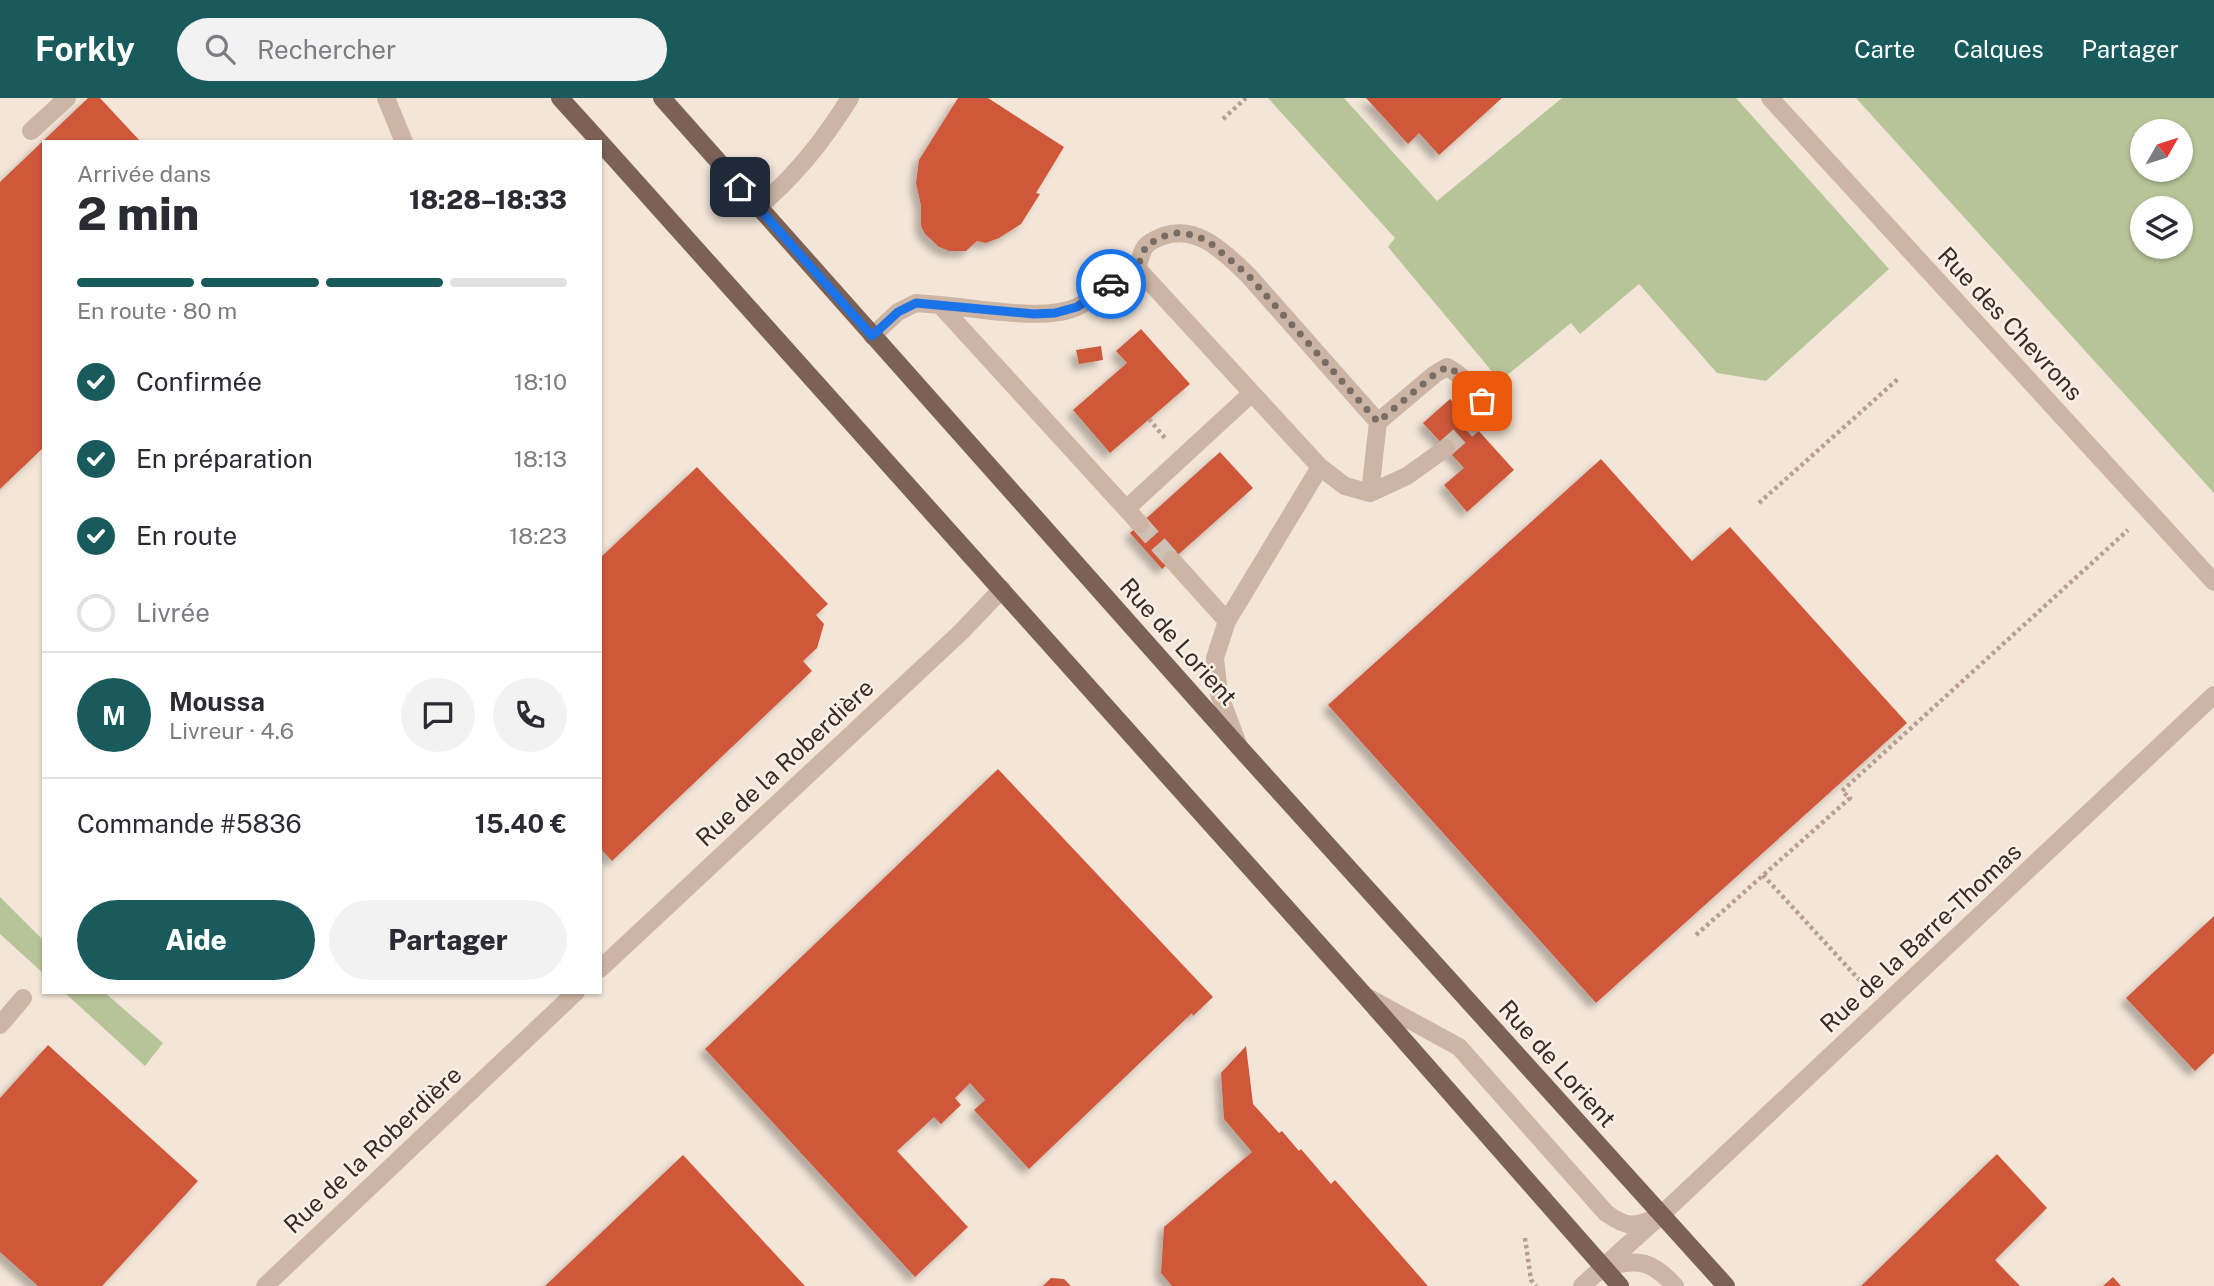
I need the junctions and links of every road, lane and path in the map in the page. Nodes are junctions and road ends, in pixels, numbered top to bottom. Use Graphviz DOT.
graph roads {
  1 [pos="67,98"];
  2 [pos="386,98"];
  3 [pos="560,98"];
  4 [pos="662,98"];
  5 [pos="850,98"];
  6 [pos="1246,98"];
  7 [pos="1770,98"];
  8 [pos="1223,119"];
  9 [pos="32,131"];
  10 [pos="403,140"];
  11 [pos="598,140"];
  12 [pos="602,144"];
  13 [pos="758,207"];
  14 [pos="1137,268"];
  15 [pos="940,305"];
  16 [pos="872,336"];
  17 [pos="1899,378"];
  18 [pos="1252,393"];
  19 [pos="1378,422"];
  20 [pos="1473,424"];
  21 [pos="1446,448"];
  22 [pos="1320,467"];
  23 [pos="1370,493"];
  24 [pos="1759,503"];
  25 [pos="1126,509"];
  26 [pos="2149,511"];
  27 [pos="1140,524"];
  28 [pos="1172,560"];
  29 [pos="2214,582"];
  30 [pos="1002,589"];
  31 [pos="1227,621"];
  32 [pos="2214,695"];
  33 [pos="1239,747"];
  34 [pos="1763,875"];
  35 [pos="1696,935"];
  36 [pos="602,967"];
  37 [pos="574,994"];
  38 [pos="1366,997"];
  39 [pos="23,998"];
  40 [pos="1883,1006"];
  41 [pos="0,1025"];
  42 [pos="1661,1215"];
  43 [pos="1525,1238"];
  44 [pos="1603,1268"];
  45 [pos="265,1286"];
  46 [pos="1536,1286"];
  47 [pos="1582,1286"];
  48 [pos="1620,1286"];
  49 [pos="1675,1286"];
  50 [pos="1726,1286"];
  1 -- 9 [label="street"];
  2 -- 10 [label="street"];
  3 -- 11 [label="main road"];
  4 -- 13 [label="main road, Rue de Lorient"];
  5 -- 13 [label="street"];
  6 -- 8 [label="path"];
  7 -- 26 [label="street, Rue des Chevrons"];
  12 -- 30 [label="main road"];
  13 -- 16 [label="main road, Rue de Lorient"];
  14 -- 15 [label="street"];
  14 -- 18 [label="street"];
  14 -- 19 [label="street"];
  15 -- 16 [label="street"];
  15 -- 25 [label="street"];
  16 -- 33 [label="main road, Rue de Lorient"];
  17 -- 24 [label="path"];
  18 -- 22 [label="street"];
  18 -- 25 [label="street"];
  19 -- 20 [label="street"];
  19 -- 23 [label="street"];
  21 -- 23 [label="street"];
  22 -- 23 [label="street"];
  22 -- 31 [label="street"];
  25 -- 27 [label="street"];
  26 -- 29 [label="street, Rue des Chevrons"];
  26 -- 34 [label="path"];
  28 -- 31 [label="street"];
  30 -- 36 [label="street, Rue de la Roberdière"];
  30 -- 38 [label="main road"];
  31 -- 33 [label="street"];
  32 -- 40 [label="street, Rue de la Barre-Thomas"];
  33 -- 42 [label="main road, Rue de Lorient"];
  34 -- 35 [label="path"];
  34 -- 40 [label="path"];
  37 -- 45 [label="street, Rue de la Roberdière"];
  38 -- 42 [label="street"];
  38 -- 44 [label="main road"];
  39 -- 41 [label="street"];
  40 -- 42 [label="street, Rue de la Barre-Thomas"];
  42 -- 44 [label="street, Rue de la Barre-Thomas"];
  42 -- 50 [label="main road, Rue de Lorient"];
  43 -- 46 [label="path"];
  44 -- 47 [label="street, Rue de la Barre-Thomas"];
  44 -- 48 [label="main road"];
  44 -- 49 [label="street"];
}
